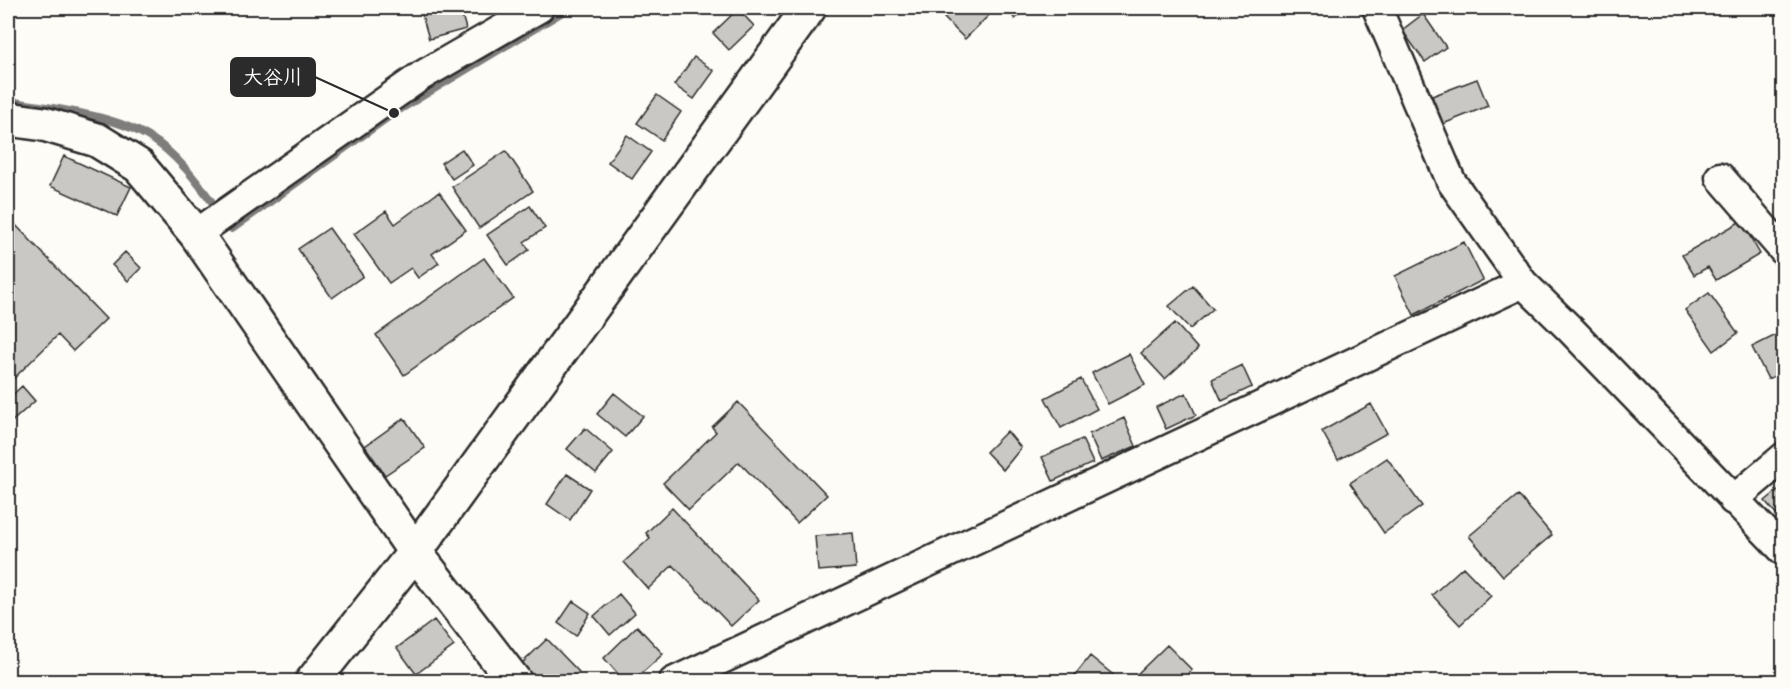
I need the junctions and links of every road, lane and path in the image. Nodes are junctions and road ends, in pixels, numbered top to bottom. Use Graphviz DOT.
graph roads {
  1 [pos="539,8"];
  2 [pos="809,8"];
  3 [pos="1377,8"];
  4 [pos="8,119"];
  5 [pos="1720,177"];
  6 [pos="196,234"];
  7 [pos="1784,251"];
  8 [pos="1523,284"];
  9 [pos="1784,457"];
  10 [pos="1733,500"];
  11 [pos="1784,551"];
  12 [pos="415,552"];
  13 [pos="312,681"];
  14 [pos="515,681"];
  15 [pos="673,681"];
  1 -- 6 [label="street"];
  2 -- 12 [label="street"];
  3 -- 8 [label="street"];
  4 -- 6 [label="street"];
  5 -- 7 [label="street"];
  6 -- 12 [label="street"];
  8 -- 10 [label="street"];
  8 -- 15 [label="street"];
  9 -- 10 [label="street"];
  10 -- 11 [label="street"];
  12 -- 13 [label="street"];
  12 -- 14 [label="street"];
}
